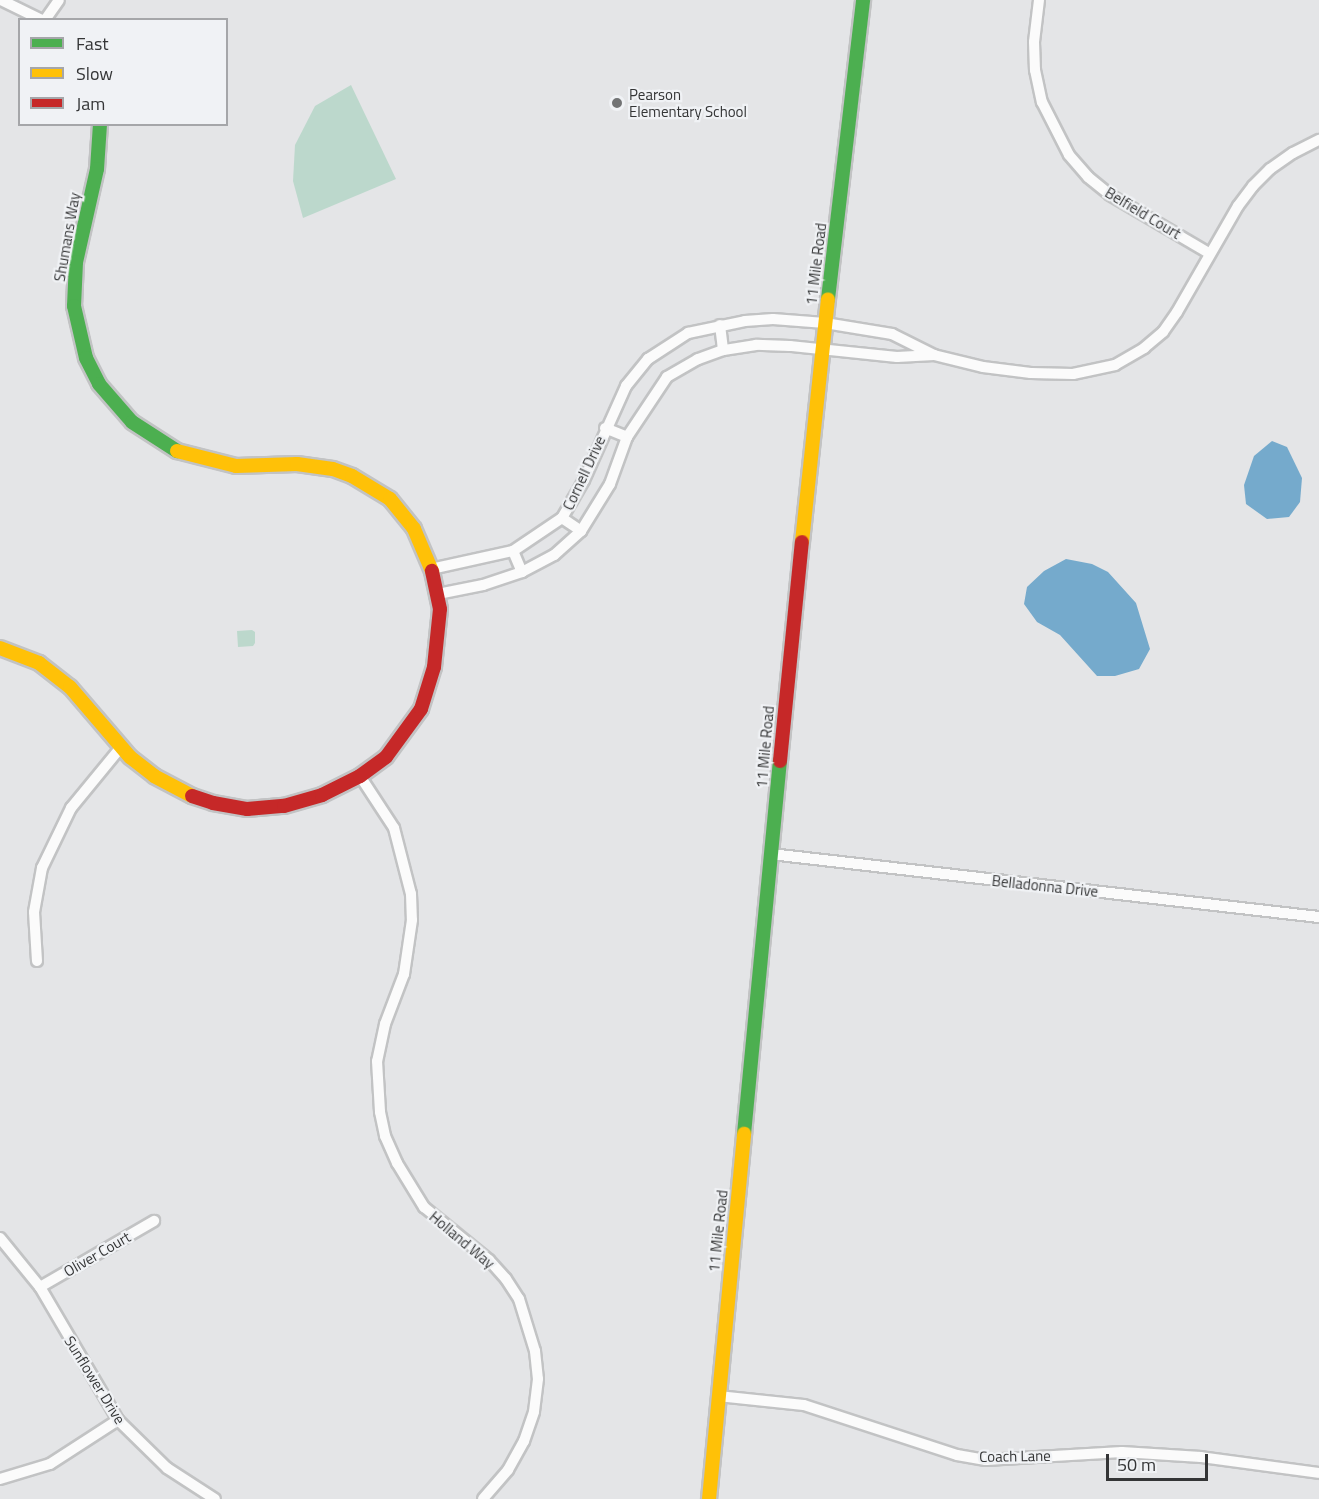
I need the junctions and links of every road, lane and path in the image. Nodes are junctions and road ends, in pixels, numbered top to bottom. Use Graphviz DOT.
graph roads {
  1 [pos="1,0"];
  2 [pos="58,0"];
  3 [pos="863,0"];
  4 [pos="1040,0"];
  5 [pos="40,18"];
  6 [pos="45,18"];
  7 [pos="100,126"];
  8 [pos="1319,140"];
  9 [pos="1209,253"];
  10 [pos="825,323"];
  11 [pos="720,325"];
  12 [pos="723,350"];
  13 [pos="822,350"];
  14 [pos="934,355"];
  15 [pos="605,428"];
  16 [pos="627,437"];
  17 [pos="562,519"];
  18 [pos="581,531"];
  19 [pos="513,551"];
  20 [pos="431,569"];
  21 [pos="522,572"];
  22 [pos="438,594"];
  23 [pos="0,648"];
  24 [pos="122,746"];
  25 [pos="360,776"];
  26 [pos="771,854"];
  27 [pos="1319,917"];
  28 [pos="37,961"];
  29 [pos="154,1221"];
  30 [pos="0,1238"];
  31 [pos="40,1287"];
  32 [pos="718,1396"];
  33 [pos="118,1420"];
  34 [pos="1319,1473"];
  35 [pos="0,1479"];
  36 [pos="489,1498"];
  37 [pos="215,1499"];
  38 [pos="709,1499"];
  1 -- 5 [label="street"];
  2 -- 6 [label="street"];
  3 -- 10 [label="street, 11 Mile Road"];
  4 -- 9 [label="street, Belfield Court"];
  7 -- 20 [label="street, Shumans Way"];
  8 -- 9 [label="street"];
  9 -- 14 [label="street"];
  10 -- 11 [label="street, Cornell Drive"];
  10 -- 13 [label="street, 11 Mile Road"];
  10 -- 14 [label="street, Cornell Drive"];
  11 -- 12 [label="street"];
  11 -- 15 [label="street, Cornell Drive"];
  12 -- 13 [label="street, Cornell Drive"];
  12 -- 16 [label="street, Cornell Drive"];
  13 -- 14 [label="street, Cornell Drive"];
  13 -- 26 [label="street, 11 Mile Road"];
  15 -- 16 [label="street, Cornell Drive"];
  15 -- 17 [label="street, Cornell Drive"];
  16 -- 18 [label="street, Cornell Drive"];
  17 -- 18 [label="street, Cornell Drive"];
  17 -- 19 [label="street, Cornell Drive"];
  18 -- 21 [label="street, Cornell Drive"];
  19 -- 20 [label="street, Cornell Drive"];
  19 -- 21 [label="street"];
  20 -- 22 [label="street, Shumans Way"];
  21 -- 22 [label="street, Cornell Drive"];
  22 -- 25 [label="street, Shumans Way"];
  23 -- 24 [label="street, Shumans Way"];
  24 -- 25 [label="street, Shumans Way"];
  24 -- 28 [label="street"];
  25 -- 36 [label="street, Holland Way"];
  26 -- 27 [label="street, Belladonna Drive"];
  26 -- 32 [label="street, 11 Mile Road"];
  29 -- 31 [label="street, Oliver Court"];
  30 -- 31 [label="street, Sunflower Drive"];
  31 -- 33 [label="street, Sunflower Drive"];
  32 -- 34 [label="street, Coach Lane"];
  32 -- 38 [label="street, 11 Mile Road"];
  33 -- 35 [label="street"];
  33 -- 37 [label="street, Sunflower Drive"];
}
